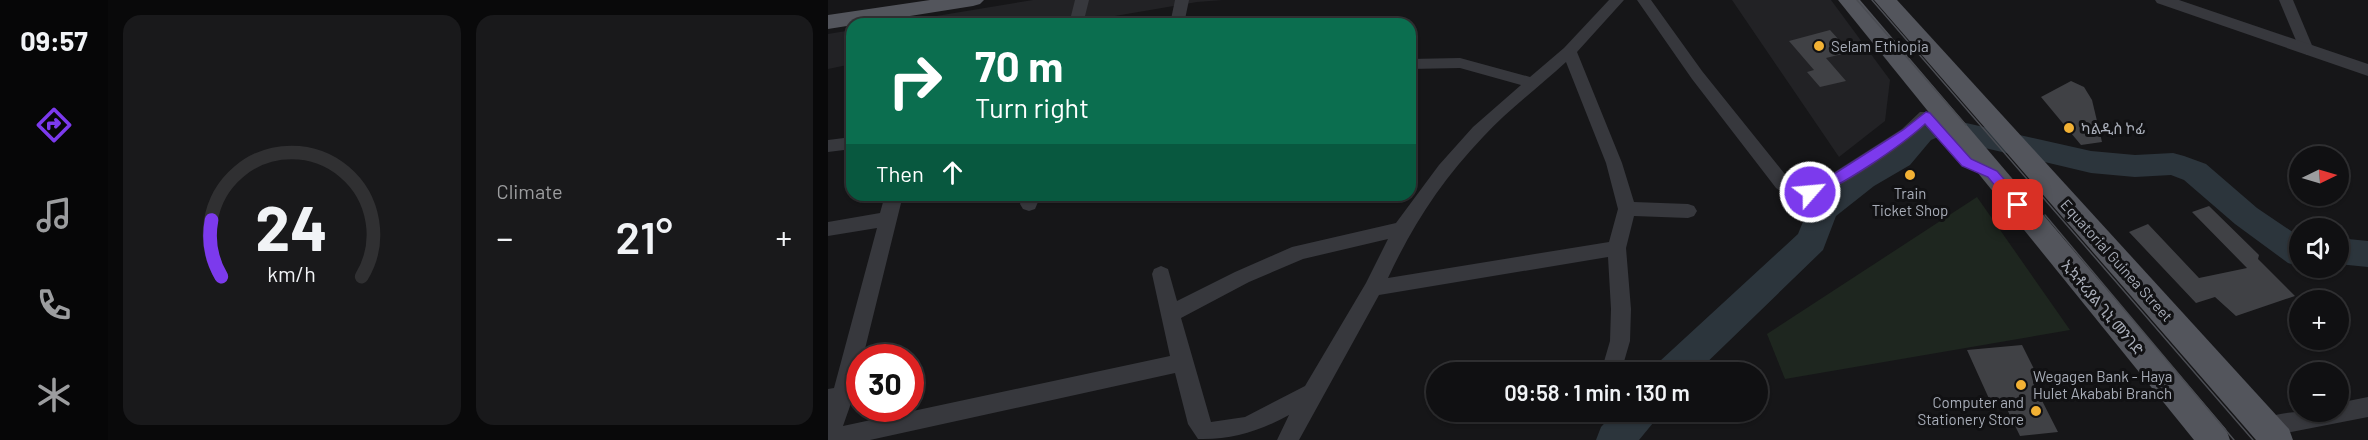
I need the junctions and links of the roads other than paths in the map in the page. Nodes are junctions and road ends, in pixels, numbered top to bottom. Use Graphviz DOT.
graph roads {
  1 [pos="973,0"];
  2 [pos="993,0"];
  3 [pos="1082,0"];
  4 [pos="1182,0"];
  5 [pos="1617,0"];
  6 [pos="1644,0"];
  7 [pos="1834,0"];
  8 [pos="1849,0"];
  9 [pos="1885,0"];
  10 [pos="1905,0"];
  11 [pos="2163,0"];
  12 [pos="2286,0"];
  13 [pos="932,3"];
  14 [pos="850,18"];
  15 [pos="888,18"];
  16 [pos="1078,18"];
  17 [pos="1178,18"];
  18 [pos="846,19"];
  19 [pos="828,22"];
  20 [pos="846,25"];
  21 [pos="828,29"];
  22 [pos="2307,50"];
  23 [pos="1569,51"];
  24 [pos="1416,64"];
  25 [pos="2368,70"];
  26 [pos="1532,83"];
  27 [pos="1934,118"];
  28 [pos="1998,127"];
  29 [pos="846,144"];
  30 [pos="828,146"];
  31 [pos="892,201"];
  32 [pos="1627,209"];
  33 [pos="1689,211"];
  34 [pos="886,219"];
  35 [pos="828,229"];
  36 [pos="1402,229"];
  37 [pos="1617,249"];
  38 [pos="1161,274"];
  39 [pos="1373,288"];
  40 [pos="1172,313"];
  41 [pos="1182,362"];
  42 [pos="1614,362"];
  43 [pos="1312,393"];
  44 [pos="835,398"];
  45 [pos="2368,407"];
  46 [pos="2272,433"];
  47 [pos="1290,435"];
  48 [pos="828,439"];
  49 [pos="2214,440"];
  1 -- 13 [label="main road"];
  2 -- 15 [label="main road"];
  3 -- 16 [label="street"];
  4 -- 17 [label="street"];
  5 -- 23 [label="street"];
  6 -- 27 [label="street"];
  7 -- 27 [label="main road"];
  8 -- 27 [label="main road"];
  9 -- 28 [label="main road, Equatorial Guinea Street"];
  10 -- 28 [label="main road"];
  11 -- 22 [label="street"];
  12 -- 22 [label="street"];
  13 -- 14 [label="main road"];
  18 -- 19 [label="main road"];
  20 -- 21 [label="main road"];
  22 -- 25 [label="street"];
  23 -- 26 [label="street"];
  23 -- 32 [label="street"];
  24 -- 26 [label="street"];
  26 -- 36 [label="street"];
  27 -- 49 [label="main road, ኢኳቶሪያል ጊኒ መንገድ"];
  28 -- 46 [label="main road, Equatorial Guinea Street"];
  29 -- 30 [label="street"];
  31 -- 34 [label="street"];
  32 -- 33 [label="street"];
  32 -- 37 [label="street"];
  34 -- 35 [label="street"];
  34 -- 44 [label="street"];
  36 -- 39 [label="street"];
  36 -- 40 [label="street"];
  37 -- 39 [label="street"];
  37 -- 42 [label="street"];
  38 -- 40 [label="street"];
  39 -- 43 [label="street"];
  40 -- 41 [label="street"];
  41 -- 43 [label="street"];
  41 -- 48 [label="street"];
  43 -- 47 [label="street"];
  44 -- 48 [label="street"];
  45 -- 46 [label="street"];
}
